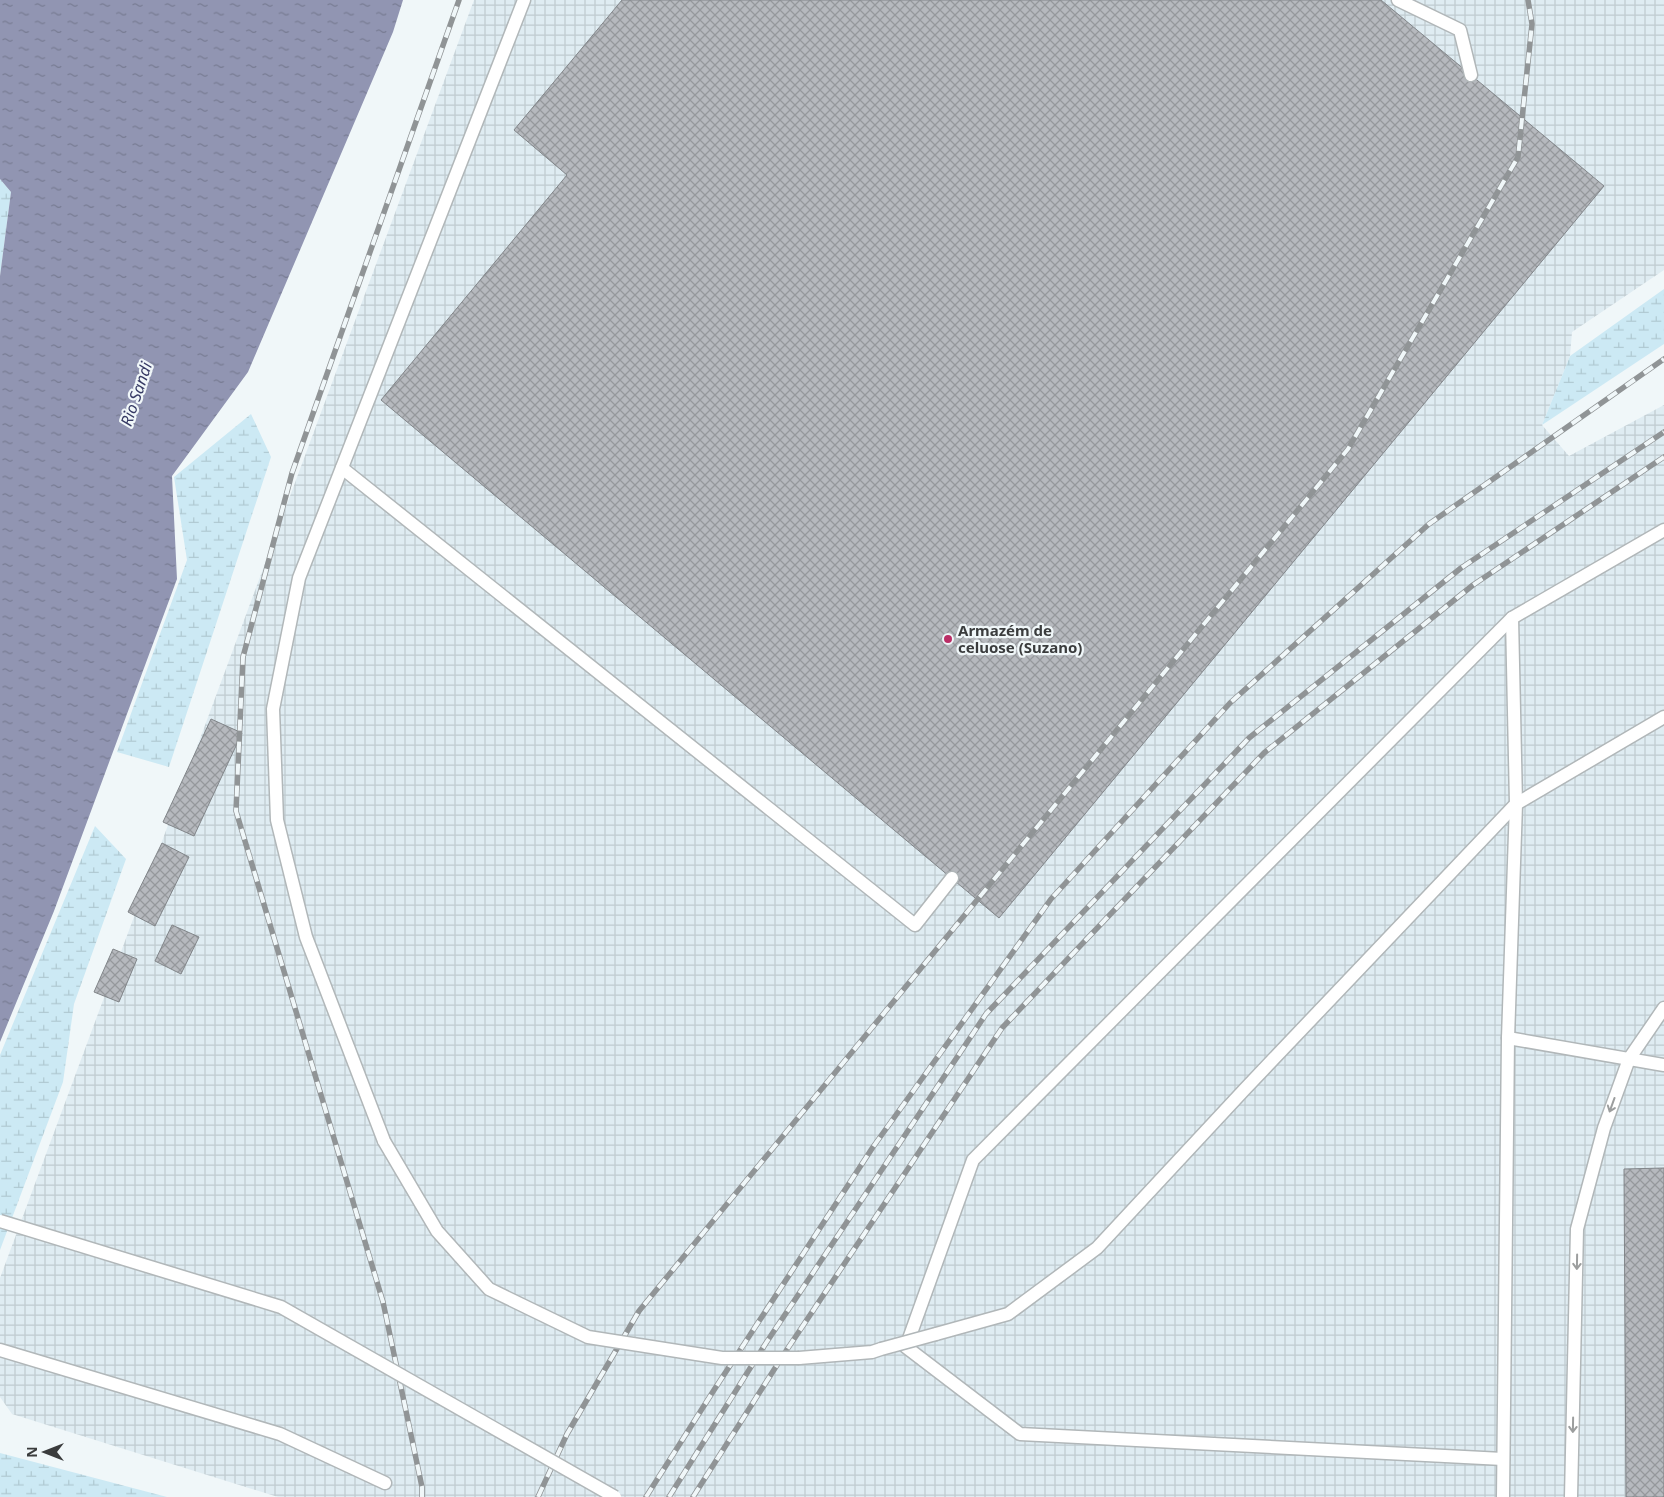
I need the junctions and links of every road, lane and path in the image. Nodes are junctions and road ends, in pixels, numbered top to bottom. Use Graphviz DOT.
graph roads {
  1 [pos="524,0"];
  2 [pos="1398,0"];
  3 [pos="1471,75"];
  4 [pos="342,468"];
  5 [pos="1664,530"];
  6 [pos="1512,618"];
  7 [pos="1664,717"];
  8 [pos="1516,804"];
  9 [pos="952,878"];
  10 [pos="1664,1008"];
  11 [pos="1508,1038"];
  12 [pos="1629,1059"];
  13 [pos="1664,1065"];
  14 [pos="0,1221"];
  15 [pos="0,1350"];
  16 [pos="1504,1459"];
  17 [pos="385,1483"];
  18 [pos="615,1497"];
  19 [pos="1503,1497"];
  20 [pos="1571,1497"];
  1 -- 4 [label="lane"];
  2 -- 3 [label="lane"];
  4 -- 8 [label="lane, bridge"];
  4 -- 9 [label="lane"];
  5 -- 6 [label="lane"];
  6 -- 8 [label="lane"];
  6 -- 16 [label="lane"];
  7 -- 8 [label="lane"];
  8 -- 11 [label="lane"];
  10 -- 12 [label="lane"];
  11 -- 12 [label="lane"];
  11 -- 16 [label="lane"];
  12 -- 13 [label="lane"];
  12 -- 20 [label="lane, one-way"];
  14 -- 18 [label="lane, bridge"];
  15 -- 17 [label="lane"];
  16 -- 19 [label="lane"];
}
